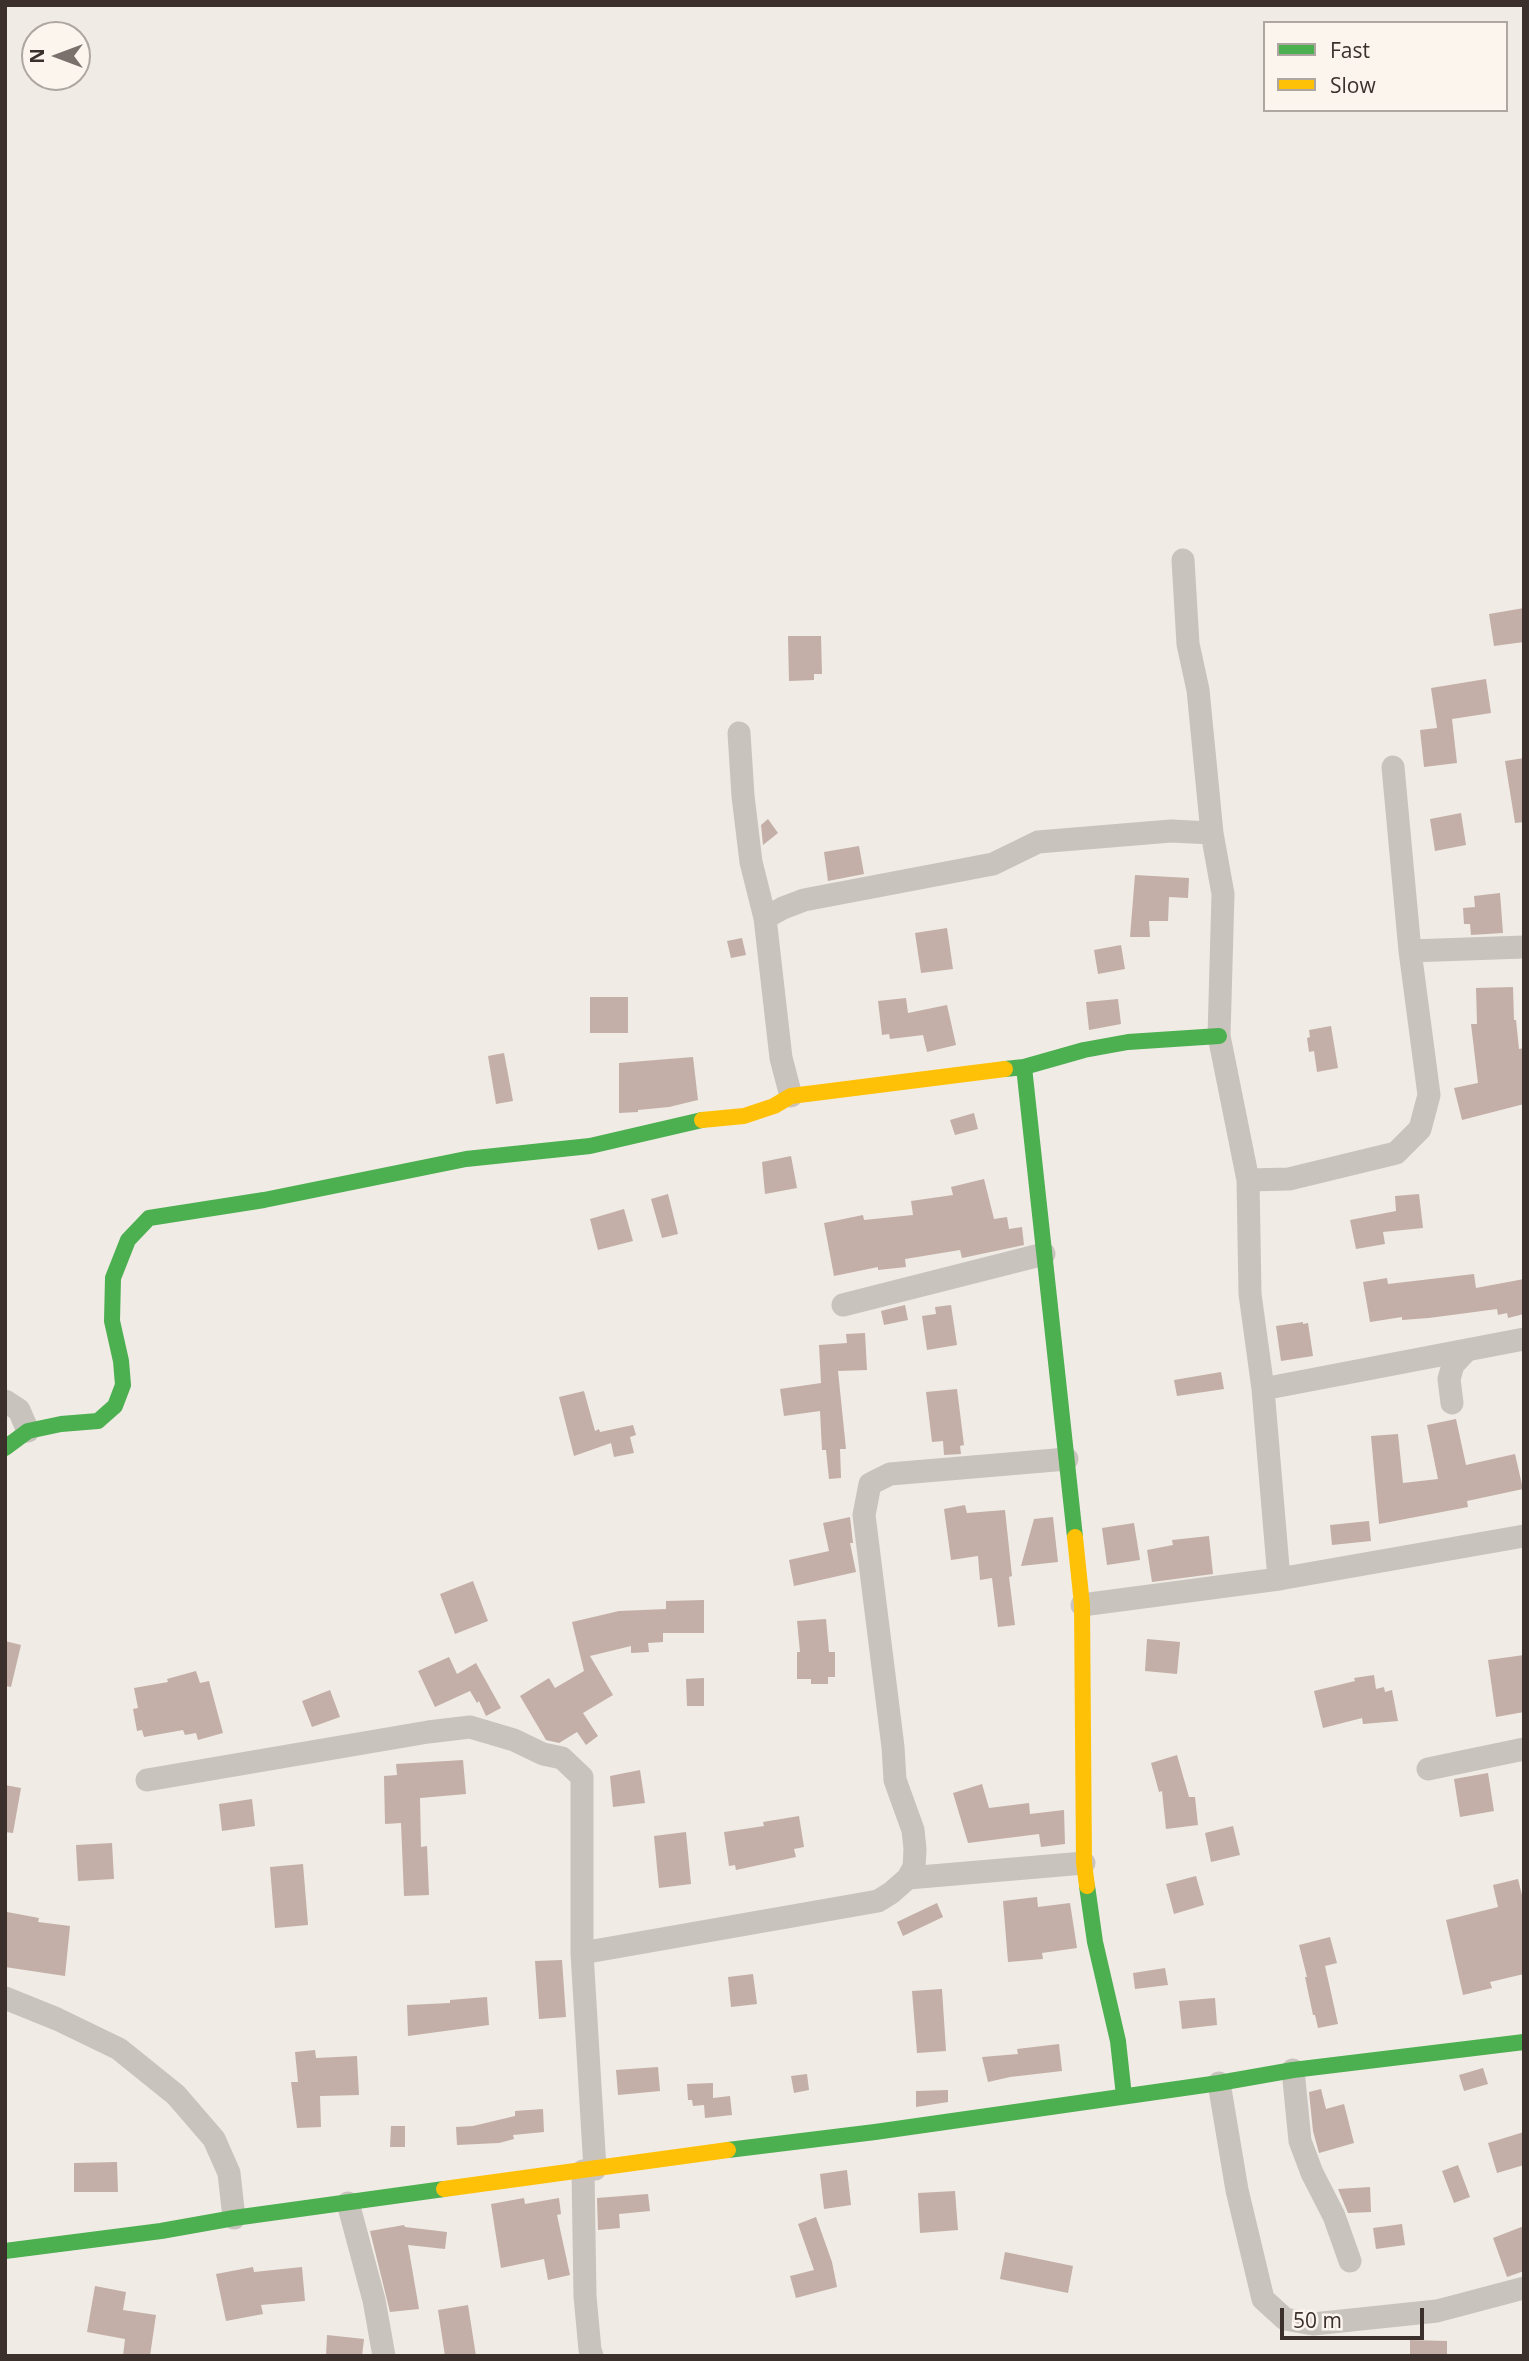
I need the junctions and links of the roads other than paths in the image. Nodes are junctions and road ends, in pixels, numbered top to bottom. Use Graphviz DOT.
graph roads {
  1 [pos="1183,560"];
  2 [pos="739,733"];
  3 [pos="1393,766"];
  4 [pos="1212,833"];
  5 [pos="765,918"];
  6 [pos="1524,947"];
  7 [pos="1410,951"];
  8 [pos="1219,1036"];
  9 [pos="1024,1067"];
  10 [pos="790,1096"];
  11 [pos="1248,1180"];
  12 [pos="1044,1254"];
  13 [pos="843,1305"];
  14 [pos="1524,1339"];
  15 [pos="1467,1350"];
  16 [pos="1263,1388"];
  17 [pos="5,1401"];
  18 [pos="1452,1403"];
  19 [pos="28,1431"];
  20 [pos="5,1448"];
  21 [pos="1067,1459"];
  22 [pos="1524,1536"];
  23 [pos="1279,1579"];
  24 [pos="1082,1605"];
  25 [pos="1524,1749"];
  26 [pos="1428,1769"];
  27 [pos="147,1780"];
  28 [pos="1084,1863"];
  29 [pos="908,1878"];
  30 [pos="582,1953"];
  31 [pos="5,1998"];
  32 [pos="1524,2042"];
  33 [pos="1293,2070"];
  34 [pos="1219,2083"];
  35 [pos="1124,2096"];
  36 [pos="589,2170"];
  37 [pos="348,2203"];
  38 [pos="234,2218"];
  39 [pos="5,2251"];
  40 [pos="1350,2261"];
  41 [pos="1524,2288"];
  42 [pos="384,2356"];
  43 [pos="592,2356"];
  1 -- 4 [label="street"];
  2 -- 5 [label="street"];
  3 -- 7 [label="street"];
  4 -- 5 [label="street"];
  4 -- 8 [label="street"];
  5 -- 10 [label="street"];
  6 -- 7 [label="street"];
  7 -- 11 [label="street"];
  8 -- 9 [label="street"];
  8 -- 11 [label="street"];
  9 -- 10 [label="street"];
  9 -- 12 [label="street"];
  10 -- 19 [label="street"];
  11 -- 16 [label="street"];
  12 -- 13 [label="street"];
  12 -- 21 [label="street"];
  14 -- 15 [label="street"];
  15 -- 16 [label="street"];
  15 -- 18 [label="street"];
  16 -- 23 [label="street"];
  17 -- 19 [label="street"];
  19 -- 20 [label="street"];
  21 -- 24 [label="street"];
  21 -- 29 [label="street"];
  22 -- 23 [label="street"];
  23 -- 24 [label="street"];
  24 -- 28 [label="street"];
  25 -- 26 [label="street"];
  27 -- 30 [label="street"];
  28 -- 29 [label="street"];
  28 -- 35 [label="street"];
  29 -- 30 [label="street"];
  30 -- 36 [label="street"];
  31 -- 38 [label="street"];
  32 -- 33 [label="street"];
  33 -- 34 [label="street"];
  33 -- 40 [label="street"];
  34 -- 35 [label="street"];
  34 -- 41 [label="street"];
  35 -- 36 [label="street"];
  36 -- 37 [label="street"];
  36 -- 43 [label="street"];
  37 -- 38 [label="street"];
  37 -- 42 [label="street"];
  38 -- 39 [label="street"];
}
